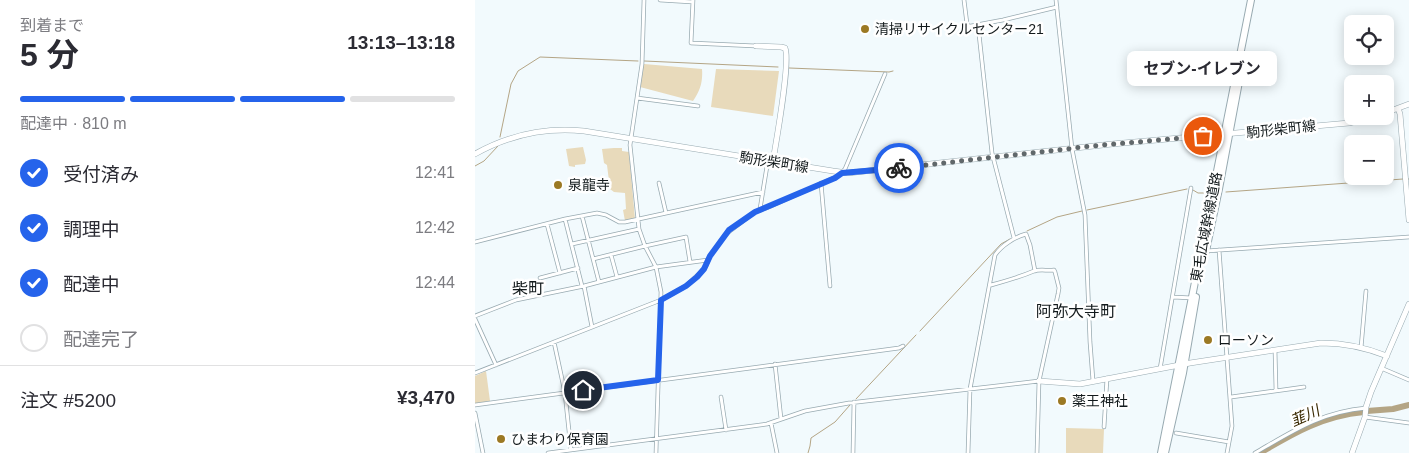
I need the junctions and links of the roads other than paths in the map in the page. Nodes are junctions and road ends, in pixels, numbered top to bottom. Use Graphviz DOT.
graph roads {
  1 [pos="644,0"];
  2 [pos="660,0"];
  3 [pos="965,0"];
  4 [pos="1056,0"];
  5 [pos="1251,0"];
  6 [pos="1255,0"];
  7 [pos="693,1"];
  8 [pos="1057,7"];
  9 [pos="978,25"];
  10 [pos="756,46"];
  11 [pos="885,74"];
  12 [pos="637,98"];
  13 [pos="1409,104"];
  14 [pos="699,106"];
  15 [pos="1398,108"];
  16 [pos="1394,110"];
  17 [pos="1344,123"];
  18 [pos="1227,134"];
  19 [pos="631,138"];
  20 [pos="1072,149"];
  21 [pos="475,154"];
  22 [pos="993,157"];
  23 [pos="770,161"];
  24 [pos="842,173"];
  25 [pos="659,183"];
  26 [pos="821,184"];
  27 [pos="1191,188"];
  28 [pos="763,192"];
  29 [pos="760,209"];
  30 [pos="666,213"];
  31 [pos="582,216"];
  32 [pos="565,219"];
  33 [pos="637,220"];
  34 [pos="1409,220"];
  35 [pos="547,224"];
  36 [pos="639,230"];
  37 [pos="1409,237"];
  38 [pos="1014,238"];
  39 [pos="588,240"];
  40 [pos="475,242"];
  41 [pos="572,244"];
  42 [pos="645,246"];
  43 [pos="1219,250"];
  44 [pos="1206,251"];
  45 [pos="611,255"];
  46 [pos="593,259"];
  47 [pos="708,260"];
  48 [pos="691,262"];
  49 [pos="656,267"];
  50 [pos="577,268"];
  51 [pos="1035,270"];
  52 [pos="560,273"];
  53 [pos="617,277"];
  54 [pos="541,278"];
  55 [pos="599,282"];
  56 [pos="991,285"];
  57 [pos="583,286"];
  58 [pos="830,286"];
  59 [pos="1366,291"];
  60 [pos="1173,296"];
  61 [pos="1192,298"];
  62 [pos="661,300"];
  63 [pos="1409,304"];
  64 [pos="475,317"];
  65 [pos="592,327"];
  66 [pos="555,342"];
  67 [pos="903,346"];
  68 [pos="1361,348"];
  69 [pos="1275,350"];
  70 [pos="1387,356"];
  71 [pos="1227,358"];
  72 [pos="775,364"];
  73 [pos="496,365"];
  74 [pos="1181,366"];
  75 [pos="1381,368"];
  76 [pos="1160,369"];
  77 [pos="475,373"];
  78 [pos="1107,378"];
  79 [pos="658,380"];
  80 [pos="1409,380"];
  81 [pos="1039,381"];
  82 [pos="1093,381"];
  83 [pos="1304,387"];
  84 [pos="970,389"];
  85 [pos="1276,390"];
  86 [pos="565,393"];
  87 [pos="1231,396"];
  88 [pos="721,397"];
  89 [pos="854,402"];
  90 [pos="475,405"];
  91 [pos="1366,408"];
  92 [pos="475,413"];
  93 [pos="1365,417"];
  94 [pos="781,419"];
  95 [pos="771,423"];
  96 [pos="1409,423"];
  97 [pos="1104,427"];
  98 [pos="726,430"];
  99 [pos="1175,433"];
  100 [pos="657,439"];
  101 [pos="1229,442"];
  102 [pos="571,450"];
  103 [pos="483,453"];
  104 [pos="548,453"];
  105 [pos="656,453"];
  106 [pos="777,453"];
  107 [pos="853,453"];
  108 [pos="968,453"];
  109 [pos="1037,453"];
  110 [pos="1161,453"];
  111 [pos="1165,453"];
  112 [pos="1227,453"];
  113 [pos="1255,453"];
  114 [pos="1353,453"];
  1 -- 12 [label="street"];
  2 -- 7 [label="street"];
  3 -- 9 [label="street"];
  4 -- 8 [label="street"];
  5 -- 18 [label="highway, 東毛広域幹線道路"];
  6 -- 18 [label="highway, 東毛広域幹線道路"];
  7 -- 10 [label="street"];
  8 -- 9 [label="street"];
  8 -- 20 [label="street"];
  9 -- 22 [label="street"];
  10 -- 23 [label="main road"];
  11 -- 24 [label="street"];
  12 -- 14 [label="street"];
  12 -- 19 [label="street"];
  13 -- 15 [label="main road"];
  15 -- 16 [label="main road"];
  15 -- 34 [label="main road"];
  17 -- 18 [label="main road, 駒形柴町線"];
  18 -- 20 [label="main road, 駒形柴町線"];
  18 -- 44 [label="highway, 東毛広域幹線道路"];
  18 -- 61 [label="highway, 東毛広域幹線道路"];
  19 -- 21 [label="main road, 駒形柴町線"];
  19 -- 23 [label="main road, 駒形柴町線"];
  19 -- 33 [label="street"];
  20 -- 22 [label="main road, 駒形柴町線"];
  20 -- 82 [label="street"];
  22 -- 24 [label="main road, 駒形柴町線"];
  22 -- 38 [label="street"];
  23 -- 24 [label="main road, 駒形柴町線"];
  23 -- 28 [label="street"];
  24 -- 26 [label="street"];
  25 -- 30 [label="street"];
  26 -- 29 [label="street"];
  26 -- 58 [label="street"];
  27 -- 60 [label="street"];
  28 -- 29 [label="street"];
  28 -- 30 [label="street"];
  29 -- 47 [label="street"];
  30 -- 33 [label="street"];
  31 -- 32 [label="street"];
  31 -- 33 [label="street"];
  31 -- 39 [label="street"];
  32 -- 35 [label="street"];
  32 -- 41 [label="street"];
  33 -- 36 [label="street"];
  35 -- 40 [label="street"];
  35 -- 52 [label="street"];
  36 -- 39 [label="street"];
  36 -- 42 [label="street"];
  37 -- 43 [label="street"];
  38 -- 51 [label="street"];
  38 -- 56 [label="street"];
  39 -- 41 [label="street"];
  39 -- 46 [label="street"];
  41 -- 50 [label="street"];
  42 -- 45 [label="street"];
  42 -- 48 [label="street"];
  42 -- 49 [label="street"];
  43 -- 44 [label="street"];
  43 -- 71 [label="street"];
  44 -- 74 [label="highway, 東毛広域幹線道路"];
  45 -- 46 [label="street"];
  45 -- 53 [label="street"];
  46 -- 55 [label="street"];
  47 -- 48 [label="street"];
  47 -- 62 [label="street"];
  48 -- 49 [label="street"];
  49 -- 53 [label="street"];
  49 -- 62 [label="street"];
  50 -- 52 [label="street"];
  50 -- 57 [label="street"];
  51 -- 56 [label="street"];
  51 -- 81 [label="street"];
  52 -- 54 [label="street"];
  53 -- 55 [label="street"];
  55 -- 57 [label="street"];
  56 -- 84 [label="street"];
  57 -- 64 [label="street"];
  57 -- 65 [label="street"];
  59 -- 68 [label="street"];
  60 -- 61 [label="street"];
  60 -- 76 [label="street"];
  61 -- 74 [label="highway, 東毛広域幹線道路"];
  62 -- 65 [label="street"];
  62 -- 79 [label="street"];
  63 -- 70 [label="main road"];
  64 -- 73 [label="street"];
  65 -- 66 [label="street"];
  66 -- 73 [label="street"];
  66 -- 86 [label="street"];
  67 -- 72 [label="street"];
  68 -- 69 [label="main road"];
  68 -- 70 [label="main road"];
  69 -- 71 [label="main road"];
  69 -- 85 [label="street"];
  70 -- 75 [label="main road"];
  71 -- 74 [label="main road"];
  71 -- 87 [label="street"];
  72 -- 79 [label="street"];
  72 -- 94 [label="street"];
  73 -- 77 [label="street"];
  74 -- 76 [label="main road"];
  74 -- 110 [label="highway, 東毛広域幹線道路"];
  74 -- 111 [label="highway, 東毛広域幹線道路"];
  75 -- 80 [label="street"];
  75 -- 91 [label="main road"];
  76 -- 78 [label="main road"];
  78 -- 82 [label="main road"];
  78 -- 97 [label="street"];
  79 -- 86 [label="street"];
  79 -- 100 [label="street"];
  81 -- 82 [label="main road"];
  81 -- 84 [label="street"];
  81 -- 109 [label="street"];
  83 -- 85 [label="street"];
  84 -- 89 [label="street"];
  84 -- 108 [label="street"];
  85 -- 87 [label="street"];
  86 -- 90 [label="street"];
  86 -- 102 [label="street"];
  87 -- 101 [label="street"];
  88 -- 98 [label="street"];
  89 -- 94 [label="street"];
  89 -- 107 [label="street"];
  91 -- 93 [label="main road"];
  91 -- 113 [label="street"];
  92 -- 103 [label="street"];
  93 -- 96 [label="street"];
  93 -- 114 [label="main road"];
  94 -- 95 [label="street"];
  95 -- 98 [label="street"];
  95 -- 106 [label="street"];
  98 -- 100 [label="street"];
  99 -- 101 [label="street"];
  100 -- 102 [label="street"];
  100 -- 105 [label="street"];
  101 -- 112 [label="street"];
  102 -- 104 [label="street"];
}
